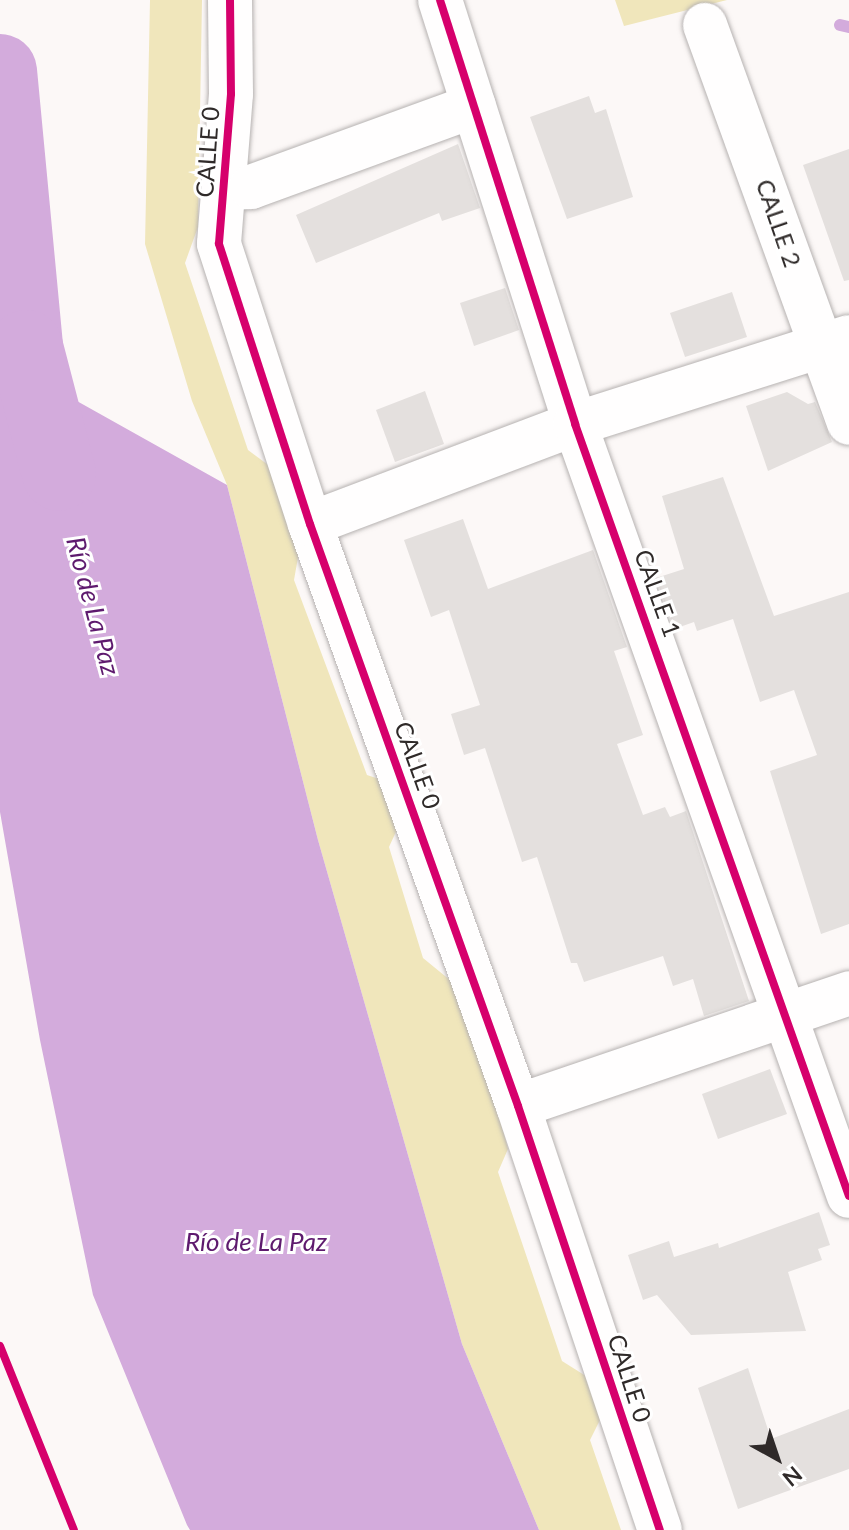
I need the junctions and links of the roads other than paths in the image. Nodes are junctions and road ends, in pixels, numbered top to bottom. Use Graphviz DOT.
graph roads {
  1 [pos="230,0"];
  2 [pos="440,0"];
  3 [pos="705,25"];
  4 [pos="474,106"];
  5 [pos="225,188"];
  6 [pos="836,341"];
  7 [pos="849,423"];
  8 [pos="575,424"];
  9 [pos="310,524"];
  10 [pos="849,993"];
  11 [pos="788,1014"];
  12 [pos="518,1106"];
  13 [pos="849,1196"];
  14 [pos="660,1530"];
  1 -- 5 [label="street, CALLE 0"];
  2 -- 4 [label="street, CALLE 1"];
  3 -- 6 [label="street, CALLE 2"];
  4 -- 5 [label="street"];
  4 -- 8 [label="street, CALLE 1"];
  5 -- 9 [label="street, CALLE 0"];
  6 -- 7 [label="street, CALLE 2"];
  6 -- 8 [label="street"];
  8 -- 9 [label="street"];
  8 -- 11 [label="street, CALLE 1"];
  9 -- 12 [label="street, CALLE 0"];
  10 -- 11 [label="street"];
  11 -- 12 [label="street"];
  11 -- 13 [label="street, CALLE 1"];
  12 -- 14 [label="street, CALLE 0"];
}
